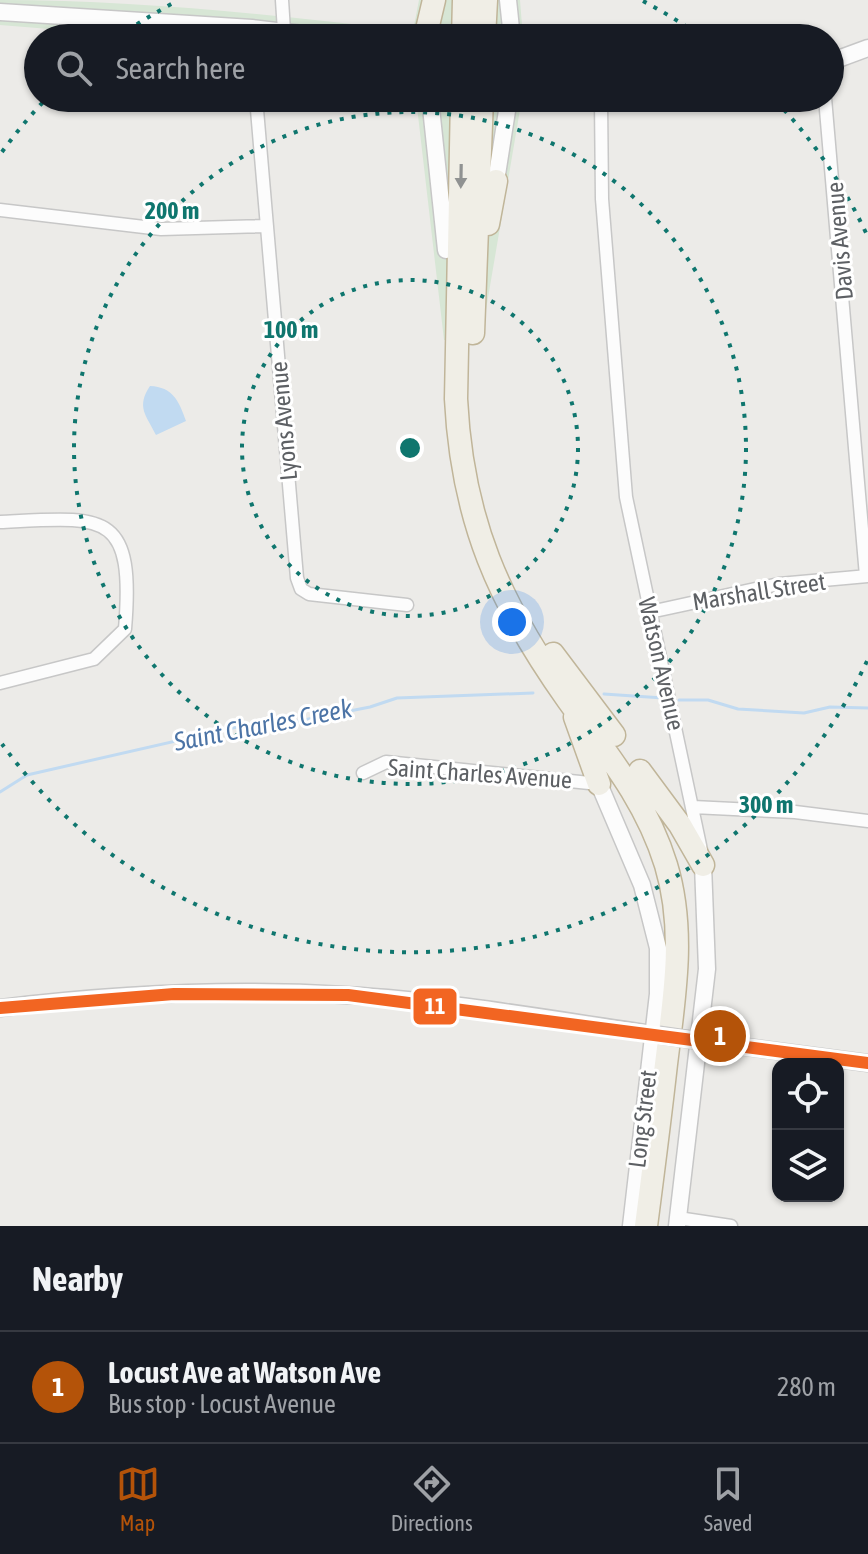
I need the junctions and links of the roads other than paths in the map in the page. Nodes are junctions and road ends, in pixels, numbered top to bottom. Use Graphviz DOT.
graph roads {
  1 [pos="282,0"];
  2 [pos="434,0"];
  3 [pos="464,0"];
  4 [pos="486,0"];
  5 [pos="508,0"];
  6 [pos="0,12"];
  7 [pos="144,24"];
  8 [pos="284,24"];
  9 [pos="428,24"];
  10 [pos="463,24"];
  11 [pos="485,24"];
  12 [pos="511,24"];
  13 [pos="868,48"];
  14 [pos="844,57"];
  15 [pos="257,112"];
  16 [pos="431,112"];
  17 [pos="462,112"];
  18 [pos="481,112"];
  19 [pos="507,112"];
  20 [pos="601,112"];
  21 [pos="826,112"];
  22 [pos="496,181"];
  23 [pos="0,210"];
  24 [pos="267,226"];
  25 [pos="446,250"];
  26 [pos="473,316"];
  27 [pos="457,348"];
  28 [pos="0,522"];
  29 [pos="867,576"];
  30 [pos="407,605"];
  31 [pos="650,612"];
  32 [pos="0,683"];
  33 [pos="571,704"];
  34 [pos="640,771"];
  35 [pos="363,773"];
  36 [pos="599,784"];
  37 [pos="693,807"];
  38 [pos="868,821"];
  39 [pos="703,865"];
  40 [pos="0,1008"];
  41 [pos="656,1034"];
  42 [pos="697,1040"];
  43 [pos="868,1063"];
  44 [pos="672,1223"];
  45 [pos="631,1226"];
  46 [pos="646,1226"];
  47 [pos="731,1226"];
  1 -- 8 [label="street"];
  2 -- 9 [label="highway"];
  3 -- 10 [label="highway"];
  4 -- 11 [label="highway"];
  5 -- 12 [label="street"];
  6 -- 7 [label="street"];
  13 -- 14 [label="street"];
  15 -- 24 [label="street, Lyons Avenue"];
  16 -- 25 [label="street"];
  17 -- 27 [label="highway, one-way"];
  18 -- 26 [label="highway"];
  19 -- 22 [label="street"];
  20 -- 31 [label="street, Watson Avenue"];
  21 -- 29 [label="street, Davis Avenue"];
  22 -- 26 [label="highway"];
  23 -- 24 [label="street"];
  24 -- 30 [label="street, Lyons Avenue"];
  25 -- 27 [label="highway"];
  26 -- 34 [label="highway"];
  27 -- 33 [label="highway"];
  28 -- 32 [label="street"];
  29 -- 31 [label="street, Marshall Street"];
  31 -- 37 [label="street, Watson Avenue"];
  33 -- 36 [label="highway"];
  33 -- 46 [label="highway"];
  34 -- 39 [label="highway"];
  34 -- 44 [label="highway"];
  35 -- 36 [label="street, Saint Charles Avenue"];
  36 -- 41 [label="street, Long Street"];
  37 -- 38 [label="street"];
  37 -- 39 [label="street, Watson Avenue"];
  39 -- 42 [label="street, Watson Avenue"];
  40 -- 41 [label="street"];
  41 -- 42 [label="street, bridge"];
  41 -- 45 [label="street, Long Street"];
  42 -- 43 [label="street"];
  42 -- 44 [label="street, Watson Avenue"];
  44 -- 47 [label="street"];
}
